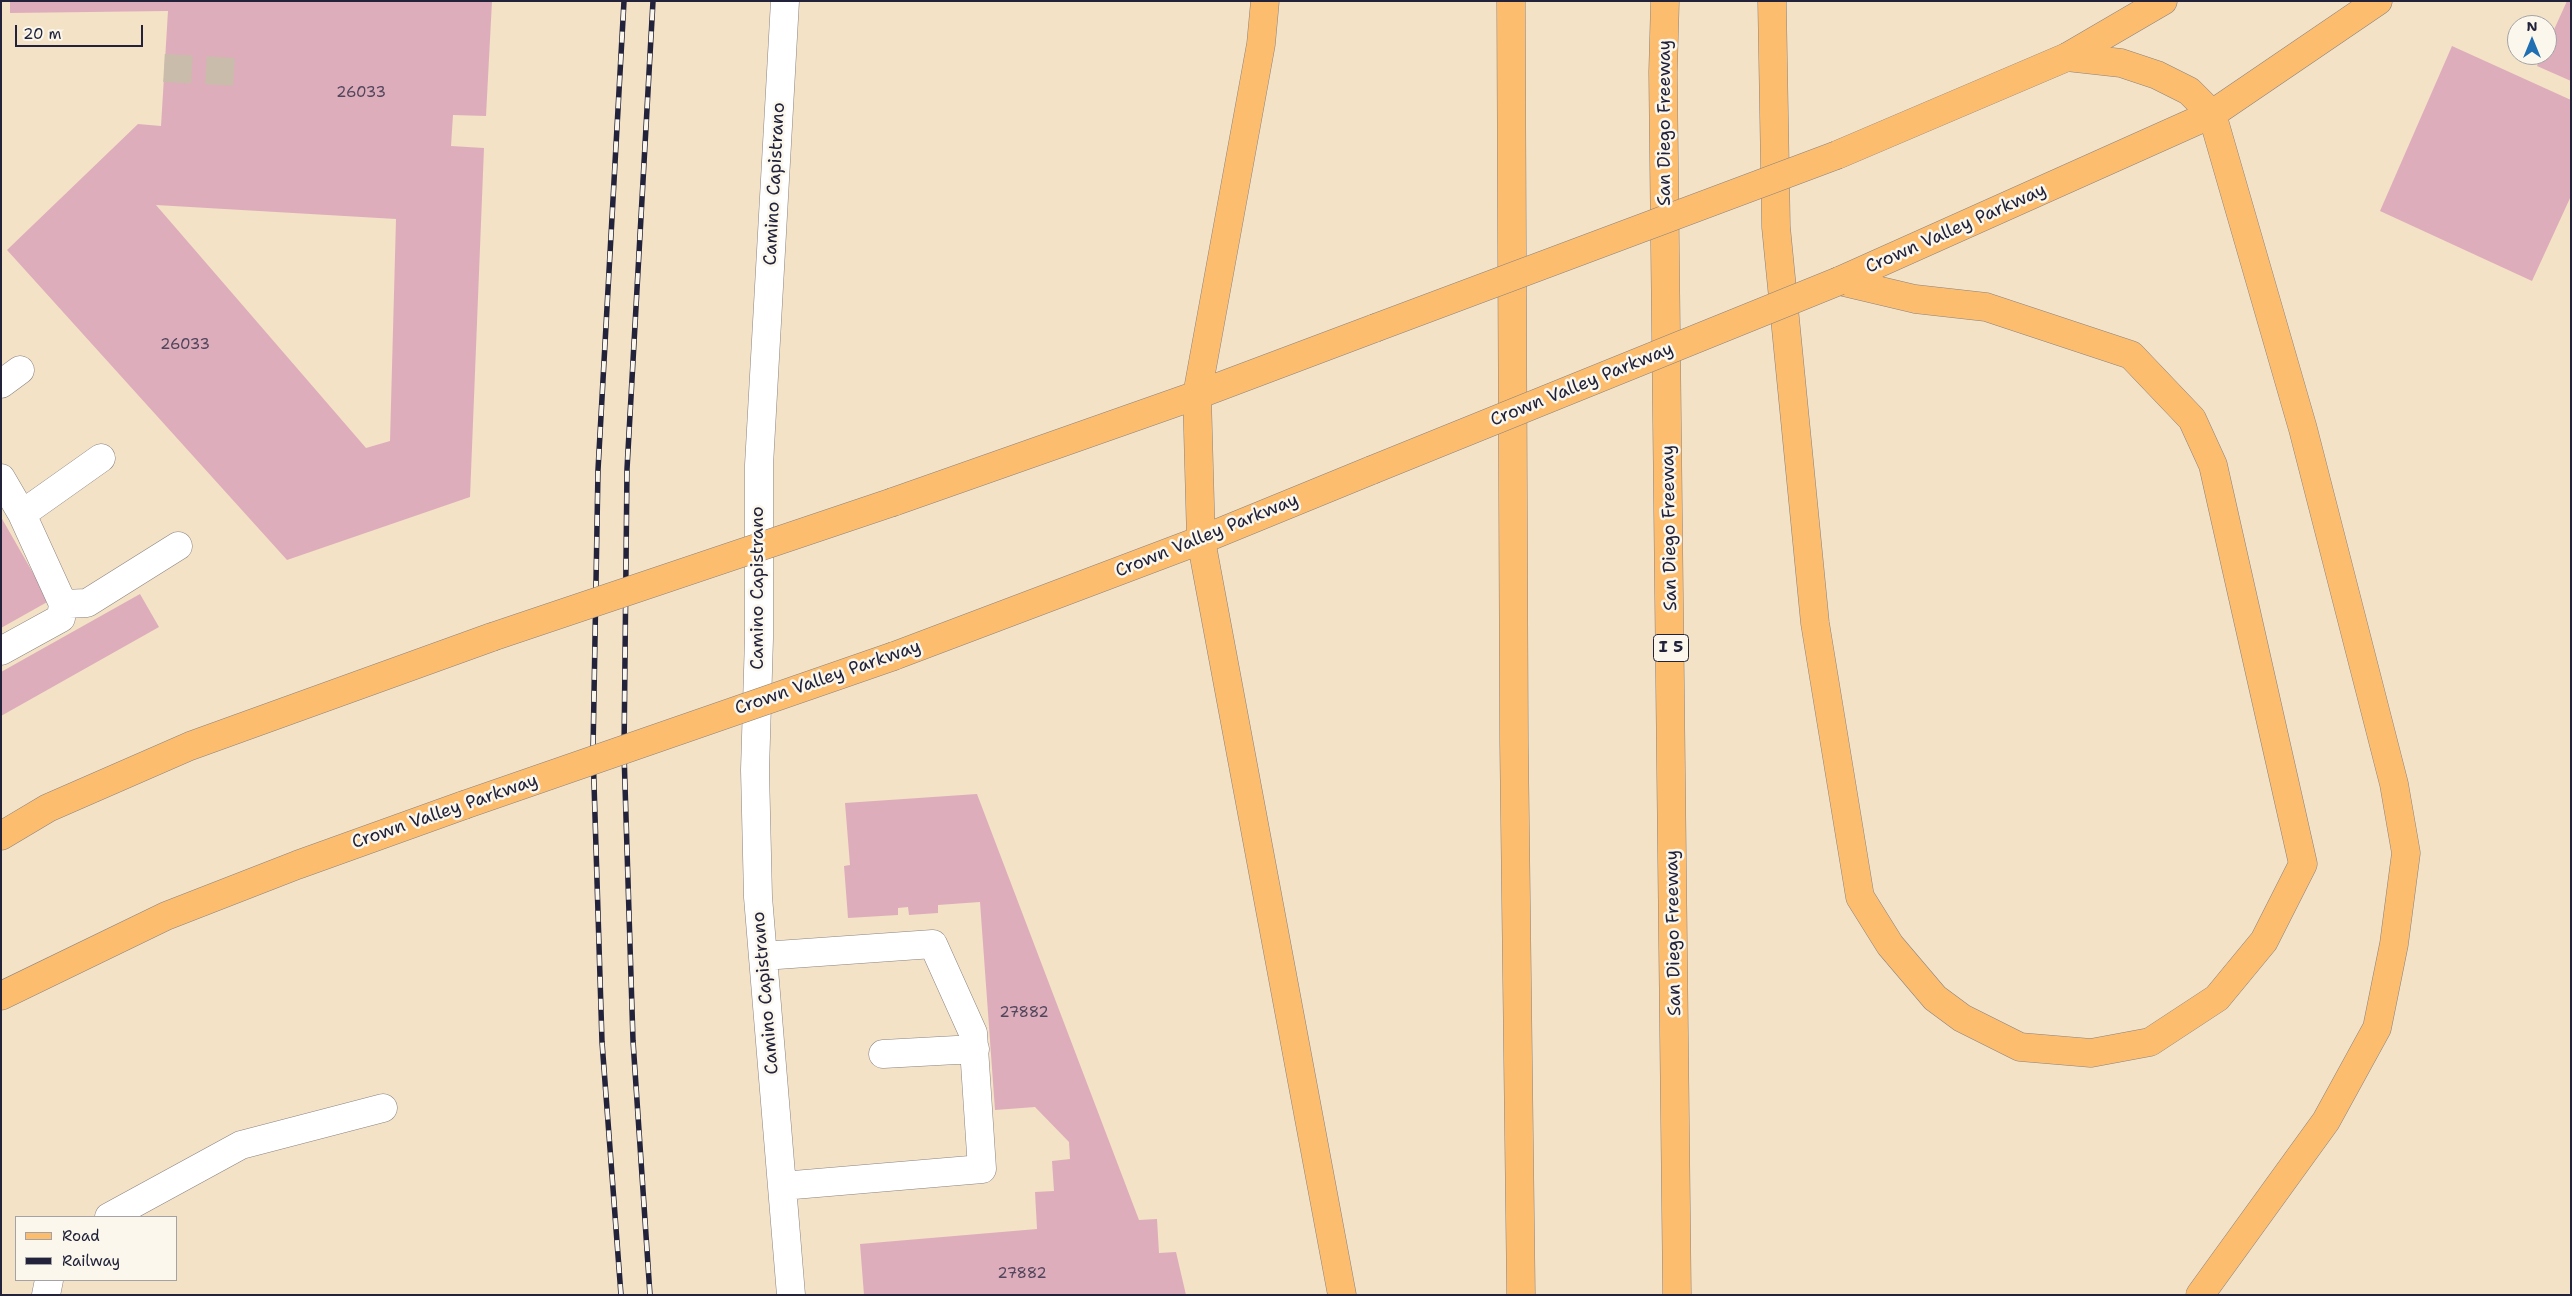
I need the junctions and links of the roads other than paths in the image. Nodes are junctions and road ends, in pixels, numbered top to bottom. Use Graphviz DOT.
graph roads {
  1 [pos="786,1"];
  2 [pos="1265,1"];
  3 [pos="1511,1"];
  4 [pos="1665,1"];
  5 [pos="1772,1"];
  6 [pos="2163,1"];
  7 [pos="2378,1"];
  8 [pos="2067,57"];
  9 [pos="2212,114"];
  10 [pos="1838,281"];
  11 [pos="1197,395"];
  12 [pos="101,458"];
  13 [pos="1,478"];
  14 [pos="22,514"];
  15 [pos="1201,540"];
  16 [pos="178,546"];
  17 [pos="62,604"];
  18 [pos="1,651"];
  19 [pos="1,836"];
  20 [pos="763,956"];
  21 [pos="1,996"];
  22 [pos="974,1049"];
  23 [pos="883,1054"];
  24 [pos="383,1108"];
  25 [pos="782,1186"];
  26 [pos="111,1216"];
  27 [pos="49,1281"];
  28 [pos="46,1295"];
  29 [pos="791,1295"];
  30 [pos="1342,1295"];
  31 [pos="1521,1295"];
  32 [pos="1677,1295"];
  33 [pos="2200,1295"];
  1 -- 20 [label="street, Camino Capistrano"];
  2 -- 11 [label="main road"];
  3 -- 31 [label="main road"];
  4 -- 32 [label="main road, San Diego Freeway / I 5"];
  5 -- 10 [label="main road"];
  6 -- 8 [label="main road"];
  7 -- 9 [label="main road, Crown Valley Parkway"];
  8 -- 9 [label="main road"];
  8 -- 11 [label="main road, bridge"];
  9 -- 10 [label="main road, Crown Valley Parkway"];
  9 -- 33 [label="main road"];
  10 -- 15 [label="main road, Crown Valley Parkway, bridge"];
  11 -- 15 [label="main road"];
  11 -- 19 [label="main road, bridge"];
  12 -- 14 [label="street"];
  13 -- 14 [label="street"];
  14 -- 17 [label="street"];
  15 -- 21 [label="main road, Crown Valley Parkway, bridge"];
  15 -- 30 [label="main road"];
  16 -- 17 [label="street"];
  17 -- 18 [label="street"];
  20 -- 22 [label="street"];
  20 -- 25 [label="street, Camino Capistrano"];
  22 -- 23 [label="street"];
  22 -- 25 [label="street"];
  24 -- 26 [label="street"];
  25 -- 29 [label="street, Camino Capistrano"];
  27 -- 28 [label="street"];
}
